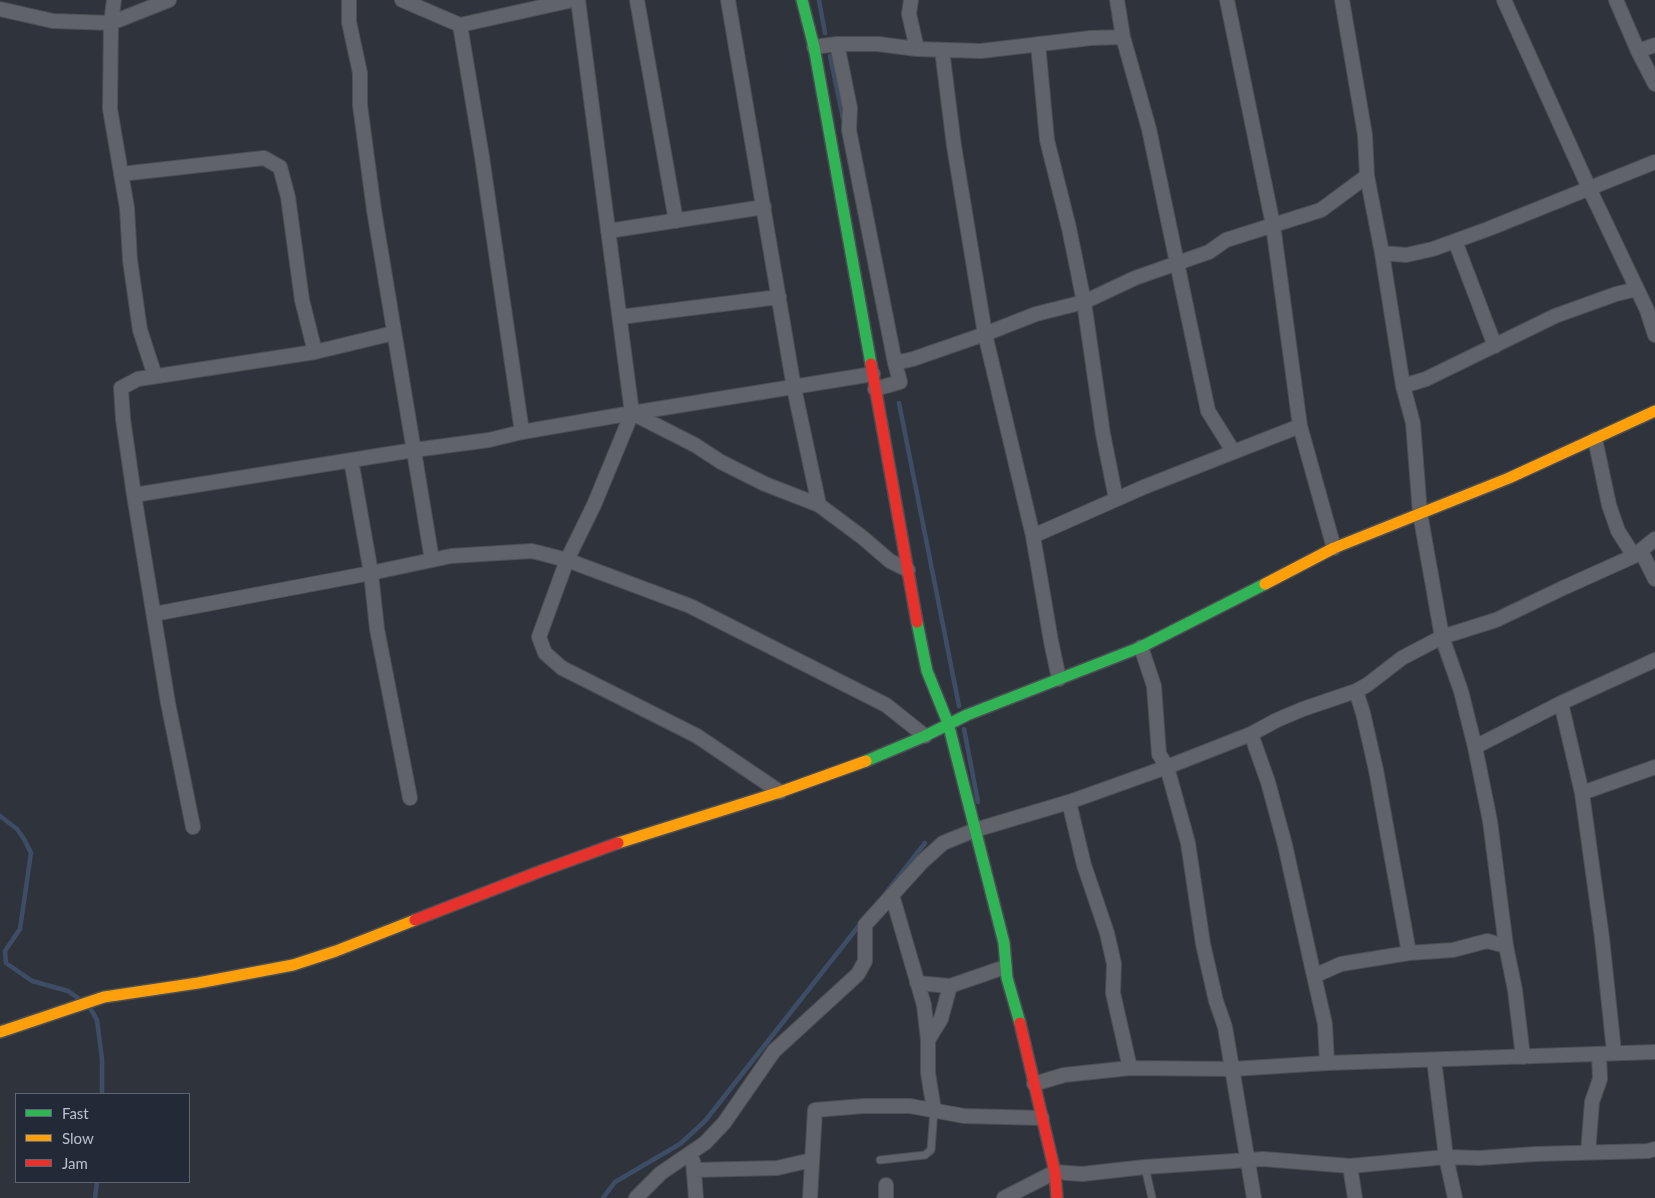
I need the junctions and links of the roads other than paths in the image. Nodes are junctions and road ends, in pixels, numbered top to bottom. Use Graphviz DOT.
graph roads {
  1 [pos="114,0"];
  2 [pos="169,0"];
  3 [pos="349,0"];
  4 [pos="402,0"];
  5 [pos="573,0"];
  6 [pos="578,0"];
  7 [pos="637,0"];
  8 [pos="728,0"];
  9 [pos="802,0"];
  10 [pos="911,0"];
  11 [pos="1117,0"];
  12 [pos="1226,0"];
  13 [pos="1342,0"];
  14 [pos="1504,0"];
  15 [pos="1616,0"];
  16 [pos="0,9"];
  17 [pos="111,23"];
  18 [pos="460,25"];
  19 [pos="1123,37"];
  20 [pos="837,44"];
  21 [pos="1038,44"];
  22 [pos="1655,45"];
  23 [pos="814,47"];
  24 [pos="918,49"];
  25 [pos="942,50"];
  26 [pos="1638,51"];
  27 [pos="1655,84"];
  28 [pos="1655,162"];
  29 [pos="120,174"];
  30 [pos="1367,176"];
  31 [pos="1589,188"];
  32 [pos="764,207"];
  33 [pos="676,221"];
  34 [pos="1272,225"];
  35 [pos="608,231"];
  36 [pos="1456,241"];
  37 [pos="1382,254"];
  38 [pos="1177,263"];
  39 [pos="1637,289"];
  40 [pos="779,297"];
  41 [pos="1084,302"];
  42 [pos="620,317"];
  43 [pos="394,333"];
  44 [pos="984,334"];
  45 [pos="1655,335"];
  46 [pos="1495,346"];
  47 [pos="315,352"];
  48 [pos="895,363"];
  49 [pos="155,376"];
  50 [pos="874,382"];
  51 [pos="1404,386"];
  52 [pos="794,388"];
  53 [pos="1655,411"];
  54 [pos="632,413"];
  55 [pos="1300,426"];
  56 [pos="522,432"];
  57 [pos="1596,439"];
  58 [pos="414,450"];
  59 [pos="1233,451"];
  60 [pos="351,460"];
  61 [pos="134,495"];
  62 [pos="1116,499"];
  63 [pos="819,505"];
  64 [pos="1420,513"];
  65 [pos="1033,536"];
  66 [pos="1655,539"];
  67 [pos="1334,548"];
  68 [pos="1637,554"];
  69 [pos="432,560"];
  70 [pos="567,560"];
  71 [pos="908,570"];
  72 [pos="371,573"];
  73 [pos="1655,579"];
  74 [pos="154,614"];
  75 [pos="1442,636"];
  76 [pos="1141,647"];
  77 [pos="1655,660"];
  78 [pos="1059,678"];
  79 [pos="1356,690"];
  80 [pos="1561,703"];
  81 [pos="948,723"];
  82 [pos="1251,734"];
  83 [pos="925,736"];
  84 [pos="1475,747"];
  85 [pos="1167,766"];
  86 [pos="1655,767"];
  87 [pos="780,792"];
  88 [pos="1582,793"];
  89 [pos="410,798"];
  90 [pos="1069,802"];
  91 [pos="194,828"];
  92 [pos="975,830"];
  93 [pos="892,895"];
  94 [pos="1506,946"];
  95 [pos="1409,953"];
  96 [pos="1006,967"];
  97 [pos="1314,976"];
  98 [pos="917,983"];
  99 [pos="950,986"];
  100 [pos="0,1032"];
  101 [pos="928,1040"];
  102 [pos="1614,1052"];
  103 [pos="1655,1052"];
  104 [pos="1599,1054"];
  105 [pos="1523,1057"];
  106 [pos="1434,1060"];
  107 [pos="1327,1064"];
  108 [pos="1130,1068"];
  109 [pos="1233,1069"];
  110 [pos="1034,1084"];
  111 [pos="934,1110"];
  112 [pos="1042,1118"];
  113 [pos="1655,1149"];
  114 [pos="692,1152"];
  115 [pos="1588,1152"];
  116 [pos="1446,1158"];
  117 [pos="812,1160"];
  118 [pos="880,1160"];
  119 [pos="1246,1161"];
  120 [pos="1350,1166"];
  121 [pos="1145,1167"];
  122 [pos="695,1170"];
  123 [pos="1055,1172"];
  124 [pos="636,1198"];
  125 [pos="696,1198"];
  126 [pos="810,1198"];
  127 [pos="1004,1198"];
  128 [pos="1057,1198"];
  129 [pos="1152,1198"];
  130 [pos="1254,1198"];
  131 [pos="1355,1198"];
  132 [pos="1455,1198"];
  1 -- 17 [label="street"];
  2 -- 17 [label="street"];
  3 -- 43 [label="street"];
  4 -- 18 [label="street"];
  5 -- 18 [label="street"];
  6 -- 35 [label="street"];
  7 -- 33 [label="street"];
  8 -- 32 [label="street"];
  9 -- 23 [label="street"];
  10 -- 24 [label="street"];
  11 -- 19 [label="street"];
  12 -- 34 [label="street"];
  13 -- 30 [label="street"];
  14 -- 31 [label="street"];
  15 -- 26 [label="street"];
  16 -- 17 [label="street"];
  17 -- 29 [label="street"];
  18 -- 56 [label="street"];
  19 -- 21 [label="street"];
  19 -- 38 [label="street"];
  20 -- 23 [label="street"];
  20 -- 24 [label="street"];
  20 -- 48 [label="street"];
  21 -- 25 [label="street"];
  21 -- 41 [label="street"];
  22 -- 26 [label="street"];
  23 -- 50 [label="street"];
  24 -- 25 [label="street"];
  25 -- 44 [label="street"];
  26 -- 27 [label="street"];
  28 -- 31 [label="street"];
  29 -- 47 [label="street"];
  29 -- 49 [label="street"];
  30 -- 34 [label="street"];
  30 -- 37 [label="street"];
  31 -- 36 [label="street"];
  31 -- 39 [label="street"];
  32 -- 33 [label="street"];
  32 -- 40 [label="street"];
  33 -- 35 [label="street"];
  34 -- 38 [label="street"];
  34 -- 55 [label="street"];
  35 -- 42 [label="street"];
  36 -- 37 [label="street"];
  36 -- 46 [label="street"];
  37 -- 51 [label="street"];
  38 -- 41 [label="street"];
  38 -- 59 [label="street"];
  39 -- 45 [label="street"];
  39 -- 46 [label="street"];
  40 -- 42 [label="street"];
  40 -- 52 [label="street"];
  41 -- 44 [label="street"];
  41 -- 62 [label="street"];
  42 -- 54 [label="street"];
  43 -- 47 [label="street"];
  43 -- 58 [label="street"];
  44 -- 48 [label="street"];
  44 -- 65 [label="street"];
  46 -- 51 [label="street"];
  47 -- 49 [label="street"];
  48 -- 50 [label="street"];
  49 -- 61 [label="street"];
  50 -- 52 [label="street"];
  50 -- 71 [label="street"];
  51 -- 64 [label="street"];
  52 -- 54 [label="street"];
  52 -- 63 [label="street"];
  53 -- 57 [label="street"];
  54 -- 56 [label="street"];
  54 -- 63 [label="street"];
  54 -- 70 [label="street"];
  55 -- 59 [label="street"];
  55 -- 67 [label="street"];
  56 -- 58 [label="street"];
  57 -- 64 [label="street"];
  57 -- 68 [label="street"];
  58 -- 60 [label="street"];
  58 -- 69 [label="street"];
  59 -- 62 [label="street"];
  60 -- 61 [label="street"];
  60 -- 72 [label="street"];
  61 -- 74 [label="street"];
  62 -- 65 [label="street"];
  63 -- 71 [label="street"];
  64 -- 67 [label="street"];
  64 -- 75 [label="street"];
  65 -- 78 [label="street"];
  66 -- 68 [label="street"];
  67 -- 76 [label="street"];
  68 -- 73 [label="street"];
  68 -- 75 [label="street"];
  69 -- 70 [label="street"];
  69 -- 72 [label="street"];
  70 -- 83 [label="street"];
  70 -- 87 [label="street"];
  71 -- 81 [label="street"];
  72 -- 74 [label="street"];
  72 -- 89 [label="street"];
  74 -- 91 [label="street"];
  75 -- 79 [label="street"];
  75 -- 84 [label="street"];
  76 -- 78 [label="street"];
  76 -- 85 [label="street"];
  77 -- 80 [label="street"];
  78 -- 81 [label="street"];
  79 -- 82 [label="street"];
  79 -- 95 [label="street"];
  80 -- 84 [label="street"];
  80 -- 88 [label="street"];
  81 -- 83 [label="street"];
  81 -- 92 [label="street"];
  82 -- 85 [label="street"];
  82 -- 97 [label="street"];
  83 -- 87 [label="street"];
  84 -- 94 [label="street"];
  85 -- 90 [label="street"];
  85 -- 109 [label="street"];
  86 -- 88 [label="street"];
  87 -- 100 [label="street"];
  88 -- 102 [label="street"];
  90 -- 92 [label="street"];
  90 -- 108 [label="street"];
  92 -- 93 [label="street"];
  92 -- 96 [label="street"];
  93 -- 98 [label="street"];
  93 -- 114 [label="street"];
  94 -- 95 [label="street"];
  94 -- 105 [label="street"];
  95 -- 97 [label="street"];
  96 -- 99 [label="street"];
  96 -- 110 [label="street"];
  97 -- 107 [label="street"];
  98 -- 99 [label="street"];
  98 -- 101 [label="street"];
  99 -- 101 [label="street"];
  101 -- 111 [label="street"];
  102 -- 103 [label="street"];
  102 -- 104 [label="street"];
  104 -- 105 [label="street"];
  104 -- 115 [label="street"];
  105 -- 106 [label="street"];
  106 -- 107 [label="street"];
  106 -- 116 [label="street"];
  107 -- 109 [label="street"];
  108 -- 109 [label="street"];
  108 -- 110 [label="street"];
  109 -- 119 [label="street"];
  110 -- 112 [label="street"];
  111 -- 112 [label="street"];
  111 -- 117 [label="street"];
  111 -- 118 [label="lane"];
  112 -- 123 [label="street"];
  113 -- 115 [label="street"];
  114 -- 122 [label="street"];
  114 -- 124 [label="street"];
  115 -- 116 [label="street"];
  116 -- 120 [label="street"];
  116 -- 132 [label="street"];
  117 -- 122 [label="street"];
  117 -- 126 [label="street"];
  119 -- 120 [label="street"];
  119 -- 121 [label="street"];
  119 -- 130 [label="street"];
  120 -- 131 [label="street"];
  121 -- 123 [label="street"];
  121 -- 129 [label="lane"];
  122 -- 125 [label="street"];
  123 -- 127 [label="street"];
  123 -- 128 [label="street"];
}
